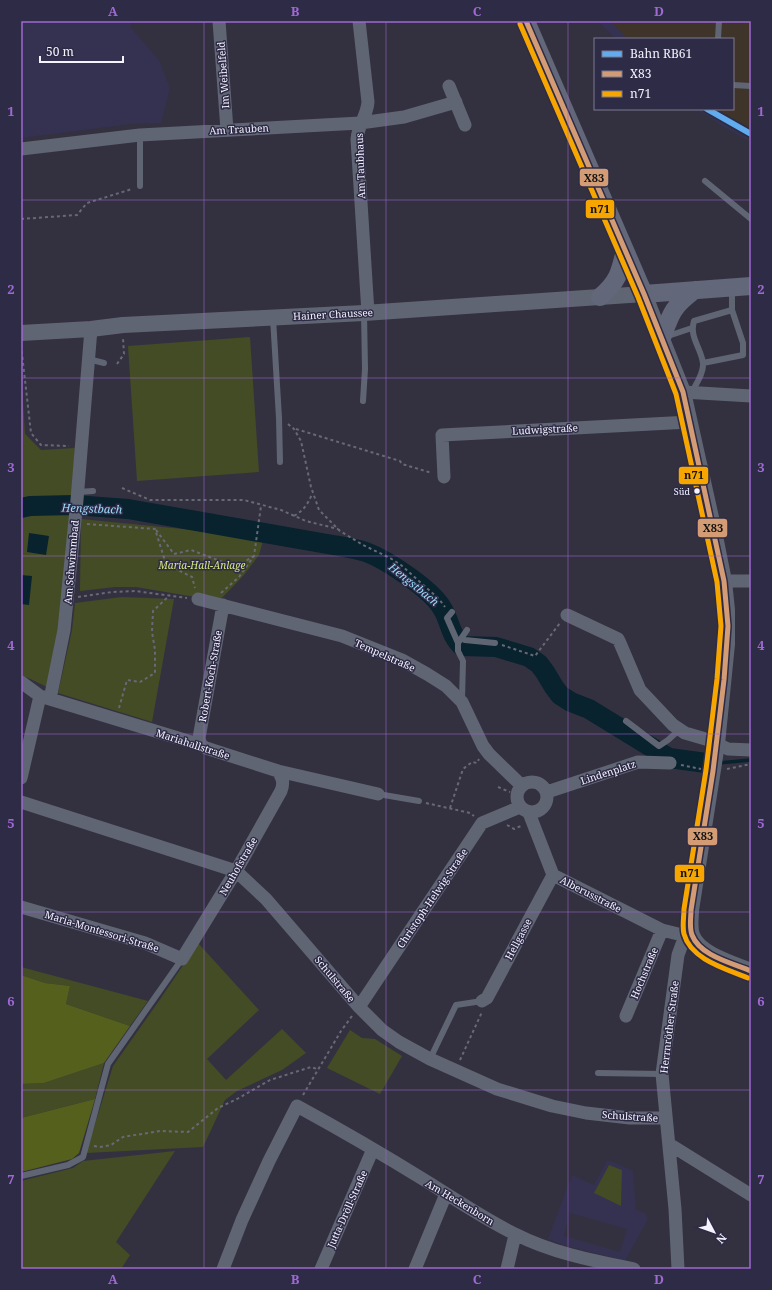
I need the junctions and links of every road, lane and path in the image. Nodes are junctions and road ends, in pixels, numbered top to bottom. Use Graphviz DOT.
graph roads {
  1 [pos="219,21"];
  2 [pos="359,21"];
  3 [pos="526,21"];
  4 [pos="719,21"];
  5 [pos="718,38"];
  6 [pos="734,85"];
  7 [pos="449,86"];
  8 [pos="751,86"];
  9 [pos="456,102"];
  10 [pos="360,123"];
  11 [pos="465,125"];
  12 [pos="227,130"];
  13 [pos="140,135"];
  14 [pos="21,149"];
  15 [pos="705,181"];
  16 [pos="140,186"];
  17 [pos="21,219"];
  18 [pos="751,219"];
  19 [pos="625,250"];
  20 [pos="751,286"];
  21 [pos="732,288"];
  22 [pos="695,290"];
  23 [pos="644,294"];
  24 [pos="600,297"];
  25 [pos="732,310"];
  26 [pos="366,313"];
  27 [pos="273,318"];
  28 [pos="692,328"];
  29 [pos="91,329"];
  30 [pos="21,333"];
  31 [pos="662,338"];
  32 [pos="21,342"];
  33 [pos="124,354"];
  34 [pos="88,359"];
  35 [pos="104,363"];
  36 [pos="117,364"];
  37 [pos="703,364"];
  38 [pos="688,392"];
  39 [pos="751,396"];
  40 [pos="363,401"];
  41 [pos="279,418"];
  42 [pos="690,422"];
  43 [pos="294,429"];
  44 [pos="81,446"];
  45 [pos="280,462"];
  46 [pos="444,477"];
  47 [pos="122,488"];
  48 [pos="93,490"];
  49 [pos="313,493"];
  50 [pos="77,496"];
  51 [pos="261,506"];
  52 [pos="294,517"];
  53 [pos="75,519"];
  54 [pos="155,529"];
  55 [pos="338,529"];
  56 [pos="254,556"];
  57 [pos="751,581"];
  58 [pos="724,582"];
  59 [pos="170,595"];
  60 [pos="67,599"];
  61 [pos="211,602"];
  62 [pos="451,614"];
  63 [pos="567,614"];
  64 [pos="467,630"];
  65 [pos="466,640"];
  66 [pos="458,643"];
  67 [pos="495,643"];
  68 [pos="21,682"];
  69 [pos="45,697"];
  70 [pos="462,702"];
  71 [pos="116,719"];
  72 [pos="626,721"];
  73 [pos="26,725"];
  74 [pos="679,730"];
  75 [pos="201,745"];
  76 [pos="486,750"];
  77 [pos="751,750"];
  78 [pos="715,759"];
  79 [pos="670,763"];
  80 [pos="751,764"];
  81 [pos="278,771"];
  82 [pos="21,778"];
  83 [pos="522,786"];
  84 [pos="498,787"];
  85 [pos="505,790"];
  86 [pos="547,792"];
  87 [pos="378,794"];
  88 [pos="419,801"];
  89 [pos="21,802"];
  90 [pos="450,808"];
  91 [pos="470,813"];
  92 [pos="527,813"];
  93 [pos="497,817"];
  94 [pos="236,871"];
  95 [pos="553,875"];
  96 [pos="21,907"];
  97 [pos="662,930"];
  98 [pos="691,933"];
  99 [pos="182,959"];
  100 [pos="751,971"];
  101 [pos="483,1001"];
  102 [pos="359,1007"];
  103 [pos="626,1016"];
  104 [pos="430,1059"];
  105 [pos="317,1069"];
  106 [pos="455,1070"];
  107 [pos="598,1073"];
  108 [pos="662,1074"];
  109 [pos="297,1106"];
  110 [pos="666,1118"];
  111 [pos="86,1144"];
  112 [pos="669,1144"];
  113 [pos="373,1149"];
  114 [pos="21,1176"];
  115 [pos="446,1194"];
  116 [pos="751,1195"];
  117 [pos="515,1235"];
  118 [pos="600,1266"];
  119 [pos="223,1269"];
  120 [pos="321,1269"];
  121 [pos="415,1269"];
  122 [pos="506,1269"];
  123 [pos="634,1269"];
  124 [pos="678,1269"];
  1 -- 12 [label="street, Im Weibelfeld"];
  2 -- 10 [label="street, Am Taubhaus"];
  3 -- 19 [label="main road"];
  4 -- 5 [label="lane"];
  6 -- 8 [label="lane"];
  7 -- 9 [label="street"];
  9 -- 10 [label="street, Am Trauben"];
  9 -- 11 [label="street"];
  10 -- 12 [label="street, Am Trauben"];
  10 -- 26 [label="street, Am Taubhaus"];
  12 -- 13 [label="street, Am Trauben"];
  13 -- 14 [label="street, Am Trauben"];
  13 -- 16 [label="lane"];
  15 -- 18 [label="lane"];
  16 -- 17 [label="path"];
  19 -- 23 [label="main road"];
  19 -- 24 [label="main road"];
  20 -- 21 [label="main road"];
  21 -- 22 [label="main road"];
  21 -- 25 [label="lane"];
  22 -- 23 [label="main road"];
  22 -- 31 [label="main road"];
  23 -- 24 [label="street, Hainer Chaussee"];
  23 -- 31 [label="street"];
  24 -- 26 [label="street, Hainer Chaussee"];
  25 -- 28 [label="lane"];
  25 -- 37 [label="lane"];
  26 -- 27 [label="street, Hainer Chaussee"];
  26 -- 40 [label="lane"];
  27 -- 29 [label="street, Hainer Chaussee"];
  27 -- 41 [label="lane"];
  28 -- 31 [label="lane"];
  28 -- 37 [label="lane"];
  29 -- 30 [label="street, Hainer Chaussee"];
  29 -- 34 [label="street, Am Schwimmbad"];
  31 -- 38 [label="street"];
  32 -- 44 [label="path"];
  33 -- 36 [label="path"];
  34 -- 35 [label="lane"];
  34 -- 44 [label="street, Am Schwimmbad"];
  37 -- 38 [label="lane"];
  38 -- 39 [label="street"];
  38 -- 42 [label="street"];
  41 -- 43 [label="path"];
  41 -- 45 [label="lane"];
  42 -- 46 [label="street, Ludwigstraße"];
  42 -- 58 [label="street"];
  43 -- 46 [label="path"];
  43 -- 49 [label="path"];
  44 -- 50 [label="street, Am Schwimmbad"];
  47 -- 51 [label="path"];
  48 -- 50 [label="lane"];
  49 -- 52 [label="path"];
  49 -- 55 [label="path"];
  50 -- 53 [label="street, Am Schwimmbad"];
  51 -- 52 [label="path"];
  51 -- 56 [label="path"];
  52 -- 55 [label="path"];
  53 -- 54 [label="path"];
  53 -- 60 [label="street, Am Schwimmbad"];
  54 -- 56 [label="path"];
  54 -- 61 [label="path"];
  55 -- 62 [label="path"];
  56 -- 61 [label="path"];
  57 -- 58 [label="street"];
  58 -- 78 [label="street"];
  59 -- 60 [label="path"];
  59 -- 61 [label="path"];
  59 -- 71 [label="path"];
  60 -- 69 [label="street, Am Schwimmbad"];
  61 -- 70 [label="street, Tempelstraße"];
  61 -- 75 [label="street, Robert-Koch-Straße"];
  62 -- 66 [label="lane"];
  63 -- 67 [label="path"];
  63 -- 74 [label="street"];
  64 -- 66 [label="lane"];
  65 -- 67 [label="lane"];
  66 -- 70 [label="lane"];
  68 -- 69 [label="street, Mariahallstraße"];
  69 -- 71 [label="street, Mariahallstraße"];
  69 -- 73 [label="street"];
  70 -- 76 [label="street, Tempelstraße"];
  71 -- 75 [label="street, Mariahallstraße"];
  72 -- 74 [label="lane"];
  73 -- 82 [label="street"];
  74 -- 78 [label="street"];
  75 -- 81 [label="street, Mariahallstraße"];
  76 -- 83 [label="street, Tempelstraße"];
  76 -- 90 [label="path"];
  77 -- 78 [label="street"];
  78 -- 79 [label="path"];
  78 -- 80 [label="path"];
  78 -- 98 [label="street"];
  79 -- 86 [label="street, Lindenplatz"];
  81 -- 87 [label="street, Mariahallstraße"];
  81 -- 94 [label="street, Neuhofstraße"];
  83 -- 86 [label="street"];
  83 -- 92 [label="street"];
  84 -- 85 [label="path"];
  86 -- 92 [label="street"];
  87 -- 88 [label="lane"];
  88 -- 90 [label="path"];
  89 -- 94 [label="street, Schulstraße"];
  90 -- 91 [label="path"];
  92 -- 93 [label="street, Christoph-Helwig-Straße"];
  92 -- 93 [label="path"];
  92 -- 95 [label="street, Alberusstraße"];
  93 -- 102 [label="street, Christoph-Helwig-Straße"];
  94 -- 99 [label="street, Neuhofstraße"];
  94 -- 102 [label="street, Schulstraße"];
  95 -- 97 [label="street, Alberusstraße"];
  95 -- 101 [label="street, Hellgasse"];
  96 -- 99 [label="street, Maria-Montessori-Straße"];
  97 -- 98 [label="street, Alberusstraße"];
  97 -- 103 [label="street, Hochstraße"];
  98 -- 100 [label="street"];
  98 -- 108 [label="street, Herrnröther Straße"];
  99 -- 111 [label="lane"];
  101 -- 104 [label="lane"];
  101 -- 106 [label="path"];
  102 -- 104 [label="street, Schulstraße"];
  102 -- 105 [label="path"];
  104 -- 106 [label="street, Schulstraße"];
  105 -- 109 [label="path"];
  105 -- 111 [label="path"];
  106 -- 110 [label="street, Schulstraße"];
  107 -- 108 [label="lane"];
  108 -- 110 [label="street, Herrnröther Straße"];
  109 -- 113 [label="street, Am Heckenborn"];
  109 -- 119 [label="street"];
  110 -- 112 [label="street, Herrnröther Straße"];
  111 -- 114 [label="lane"];
  112 -- 116 [label="street"];
  112 -- 124 [label="street, Herrnröther Straße"];
  113 -- 115 [label="street, Am Heckenborn"];
  113 -- 120 [label="street, Jutta-Dröll-Straße"];
  115 -- 117 [label="street, Am Heckenborn"];
  115 -- 121 [label="street"];
  117 -- 118 [label="street, Am Heckenborn"];
  117 -- 122 [label="street"];
  118 -- 123 [label="street, Am Heckenborn"];
}
